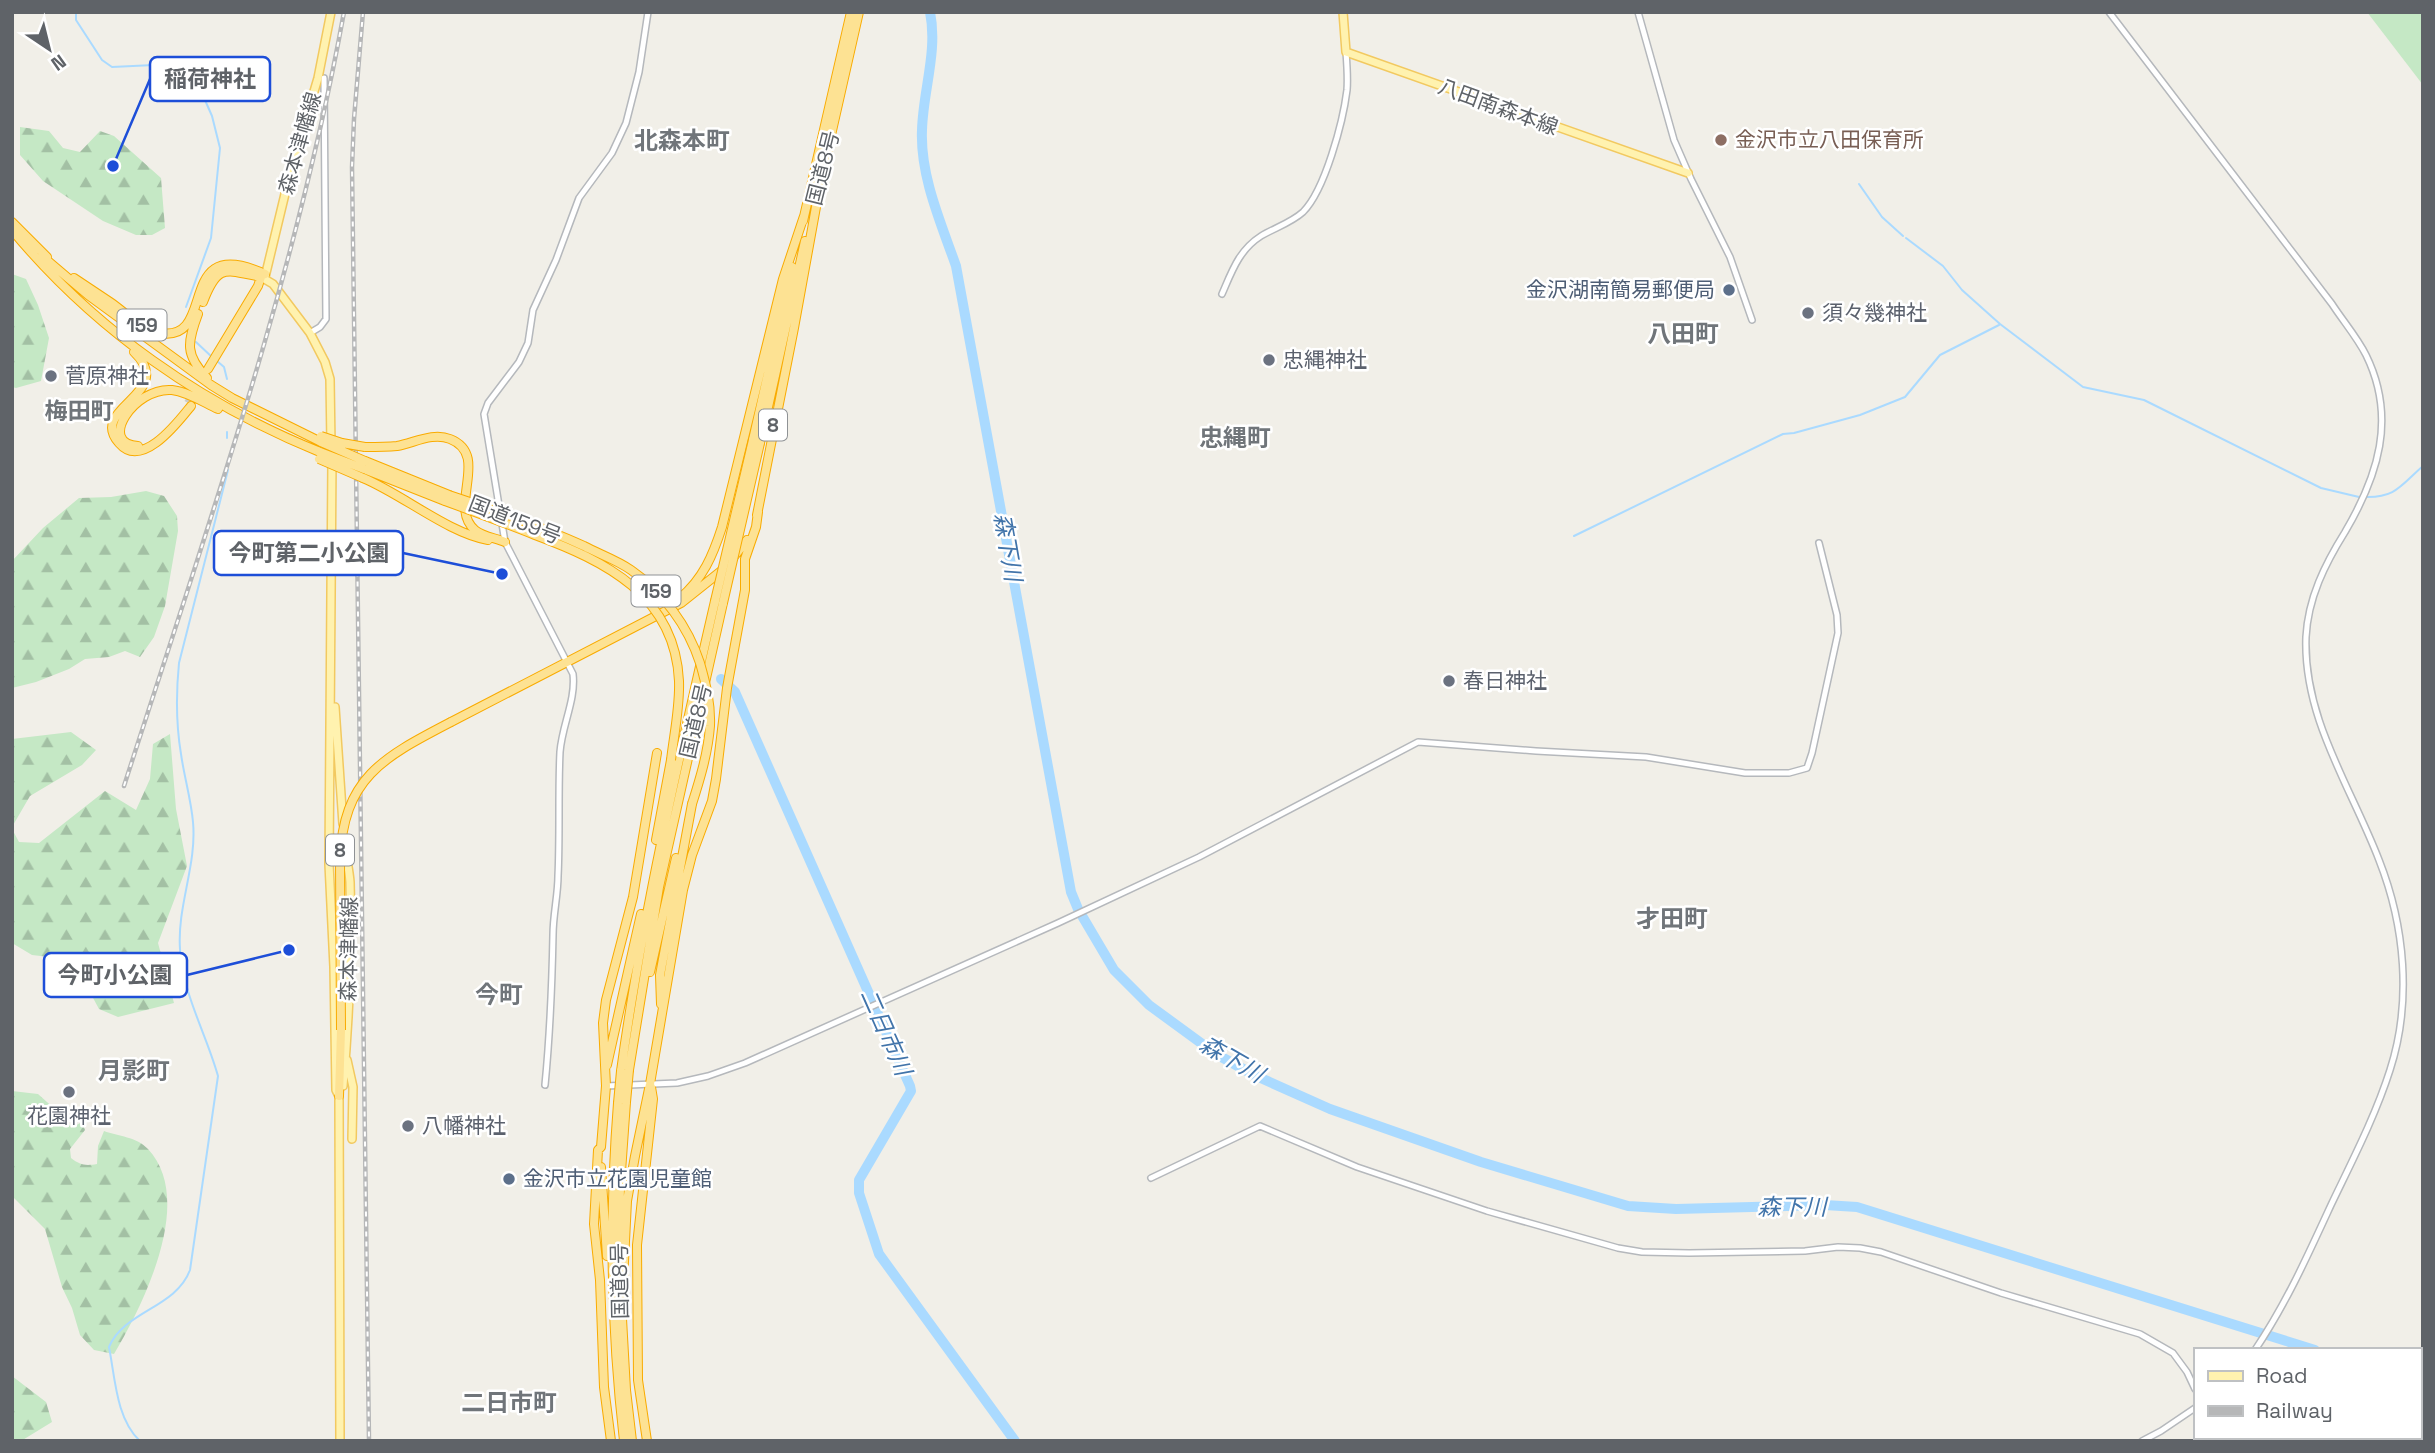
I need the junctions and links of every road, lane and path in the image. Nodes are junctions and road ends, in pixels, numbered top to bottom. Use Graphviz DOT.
graph roads {
  1 [pos="331,12"];
  2 [pos="648,12"];
  3 [pos="851,12"];
  4 [pos="859,12"];
  5 [pos="1343,12"];
  6 [pos="1638,12"];
  7 [pos="2109,12"];
  8 [pos="1346,52"];
  9 [pos="324,78"];
  10 [pos="1688,173"];
  11 [pos="820,185"];
  12 [pos="804,216"];
  13 [pos="12,226"];
  14 [pos="23,243"];
  15 [pos="264,276"];
  16 [pos="1222,294"];
  17 [pos="1752,320"];
  18 [pos="310,333"];
  19 [pos="210,370"];
  20 [pos="211,385"];
  21 [pos="272,431"];
  22 [pos="756,442"];
  23 [pos="320,447"];
  24 [pos="364,469"];
  25 [pos="447,498"];
  26 [pos="758,512"];
  27 [pos="505,542"];
  28 [pos="1819,543"];
  29 [pos="719,602"];
  30 [pos="650,618"];
  31 [pos="566,661"];
  32 [pos="331,676"];
  33 [pos="657,753"];
  34 [pos="675,760"];
  35 [pos="692,804"];
  36 [pos="658,856"];
  37 [pos="654,874"];
  38 [pos="640,997"];
  39 [pos="662,1013"];
  40 [pos="345,1052"];
  41 [pos="625,1070"];
  42 [pos="605,1071"];
  43 [pos="545,1084"];
  44 [pos="650,1084"];
  45 [pos="606,1086"];
  46 [pos="339,1096"];
  47 [pos="622,1102"];
  48 [pos="352,1139"];
  49 [pos="601,1147"];
  50 [pos="1151,1178"];
  51 [pos="611,1278"];
  52 [pos="620,1288"];
  53 [pos="2256,1348"];
  54 [pos="2194,1387"];
  55 [pos="2194,1409"];
  56 [pos="340,1441"];
  57 [pos="611,1441"];
  58 [pos="624,1441"];
  59 [pos="634,1441"];
  60 [pos="647,1441"];
  61 [pos="2143,1441"];
  1 -- 15 [label="main road, 森本津幡線"];
  2 -- 27 [label="street"];
  3 -- 12 [label="highway, 国道8号 / 8"];
  4 -- 11 [label="highway, 国道8号 / 8"];
  5 -- 8 [label="main road"];
  6 -- 10 [label="street"];
  7 -- 53 [label="street"];
  8 -- 10 [label="main road, 八田南森本線"];
  8 -- 16 [label="street"];
  9 -- 18 [label="street"];
  10 -- 17 [label="street"];
  11 -- 22 [label="highway, 国道8号 / 8"];
  11 -- 26 [label="highway, 8"];
  12 -- 22 [label="highway, 国道8号 / 8"];
  12 -- 30 [label="highway, 8"];
  13 -- 14 [label="highway, 国道159号 / 159"];
  13 -- 15 [label="highway, 159"];
  13 -- 20 [label="highway, 159"];
  14 -- 21 [label="highway, 国道159号 / 159"];
  14 -- 21 [label="highway, 159"];
  15 -- 18 [label="main road, 森本津幡線"];
  15 -- 19 [label="highway"];
  15 -- 20 [label="highway, 159"];
  18 -- 32 [label="main road, 森本津幡線"];
  20 -- 23 [label="highway, 159"];
  21 -- 23 [label="highway, 国道159号 / 159"];
  22 -- 29 [label="highway, 国道8号 / 8, bridge"];
  23 -- 24 [label="highway, 国道159号 / 159, bridge"];
  23 -- 24 [label="highway, 159, bridge"];
  23 -- 27 [label="highway, 159, bridge"];
  24 -- 25 [label="highway, 国道159号 / 159"];
  24 -- 27 [label="highway, 159"];
  25 -- 34 [label="highway, 国道159号 / 159, bridge"];
  25 -- 35 [label="highway, 国道159号 / 159, bridge"];
  26 -- 30 [label="highway, 8"];
  26 -- 39 [label="highway"];
  27 -- 31 [label="street"];
  28 -- 44 [label="street"];
  29 -- 34 [label="highway, 国道8号 / 8"];
  29 -- 38 [label="highway, 国道8号 / 8"];
  30 -- 31 [label="highway, 8"];
  31 -- 43 [label="street"];
  31 -- 46 [label="highway, 8, bridge"];
  32 -- 40 [label="main road, 森本津幡線"];
  32 -- 46 [label="main road, 森本津幡線"];
  33 -- 42 [label="highway"];
  34 -- 36 [label="highway, 国道159号 / 159"];
  35 -- 38 [label="highway, 国道159号 / 159"];
  35 -- 39 [label="highway"];
  36 -- 37 [label="highway, 国道8号 / 8"];
  37 -- 41 [label="highway, 国道8号 / 8"];
  37 -- 42 [label="highway, 8"];
  38 -- 41 [label="highway, 国道8号 / 8"];
  39 -- 44 [label="highway"];
  40 -- 46 [label="main road, 森本津幡線"];
  40 -- 48 [label="main road"];
  41 -- 47 [label="highway, 国道8号 / 8, bridge"];
  42 -- 45 [label="highway"];
  44 -- 45 [label="street"];
  44 -- 52 [label="highway"];
  44 -- 60 [label="highway"];
  45 -- 49 [label="highway"];
  46 -- 56 [label="main road, 森本津幡線"];
  47 -- 51 [label="highway, 国道8号 / 8"];
  47 -- 52 [label="highway, 国道8号 / 8"];
  49 -- 51 [label="highway"];
  49 -- 57 [label="highway"];
  50 -- 54 [label="street"];
  51 -- 58 [label="highway, 国道8号 / 8"];
  52 -- 59 [label="highway, 国道8号 / 8"];
  55 -- 61 [label="street"];
}
